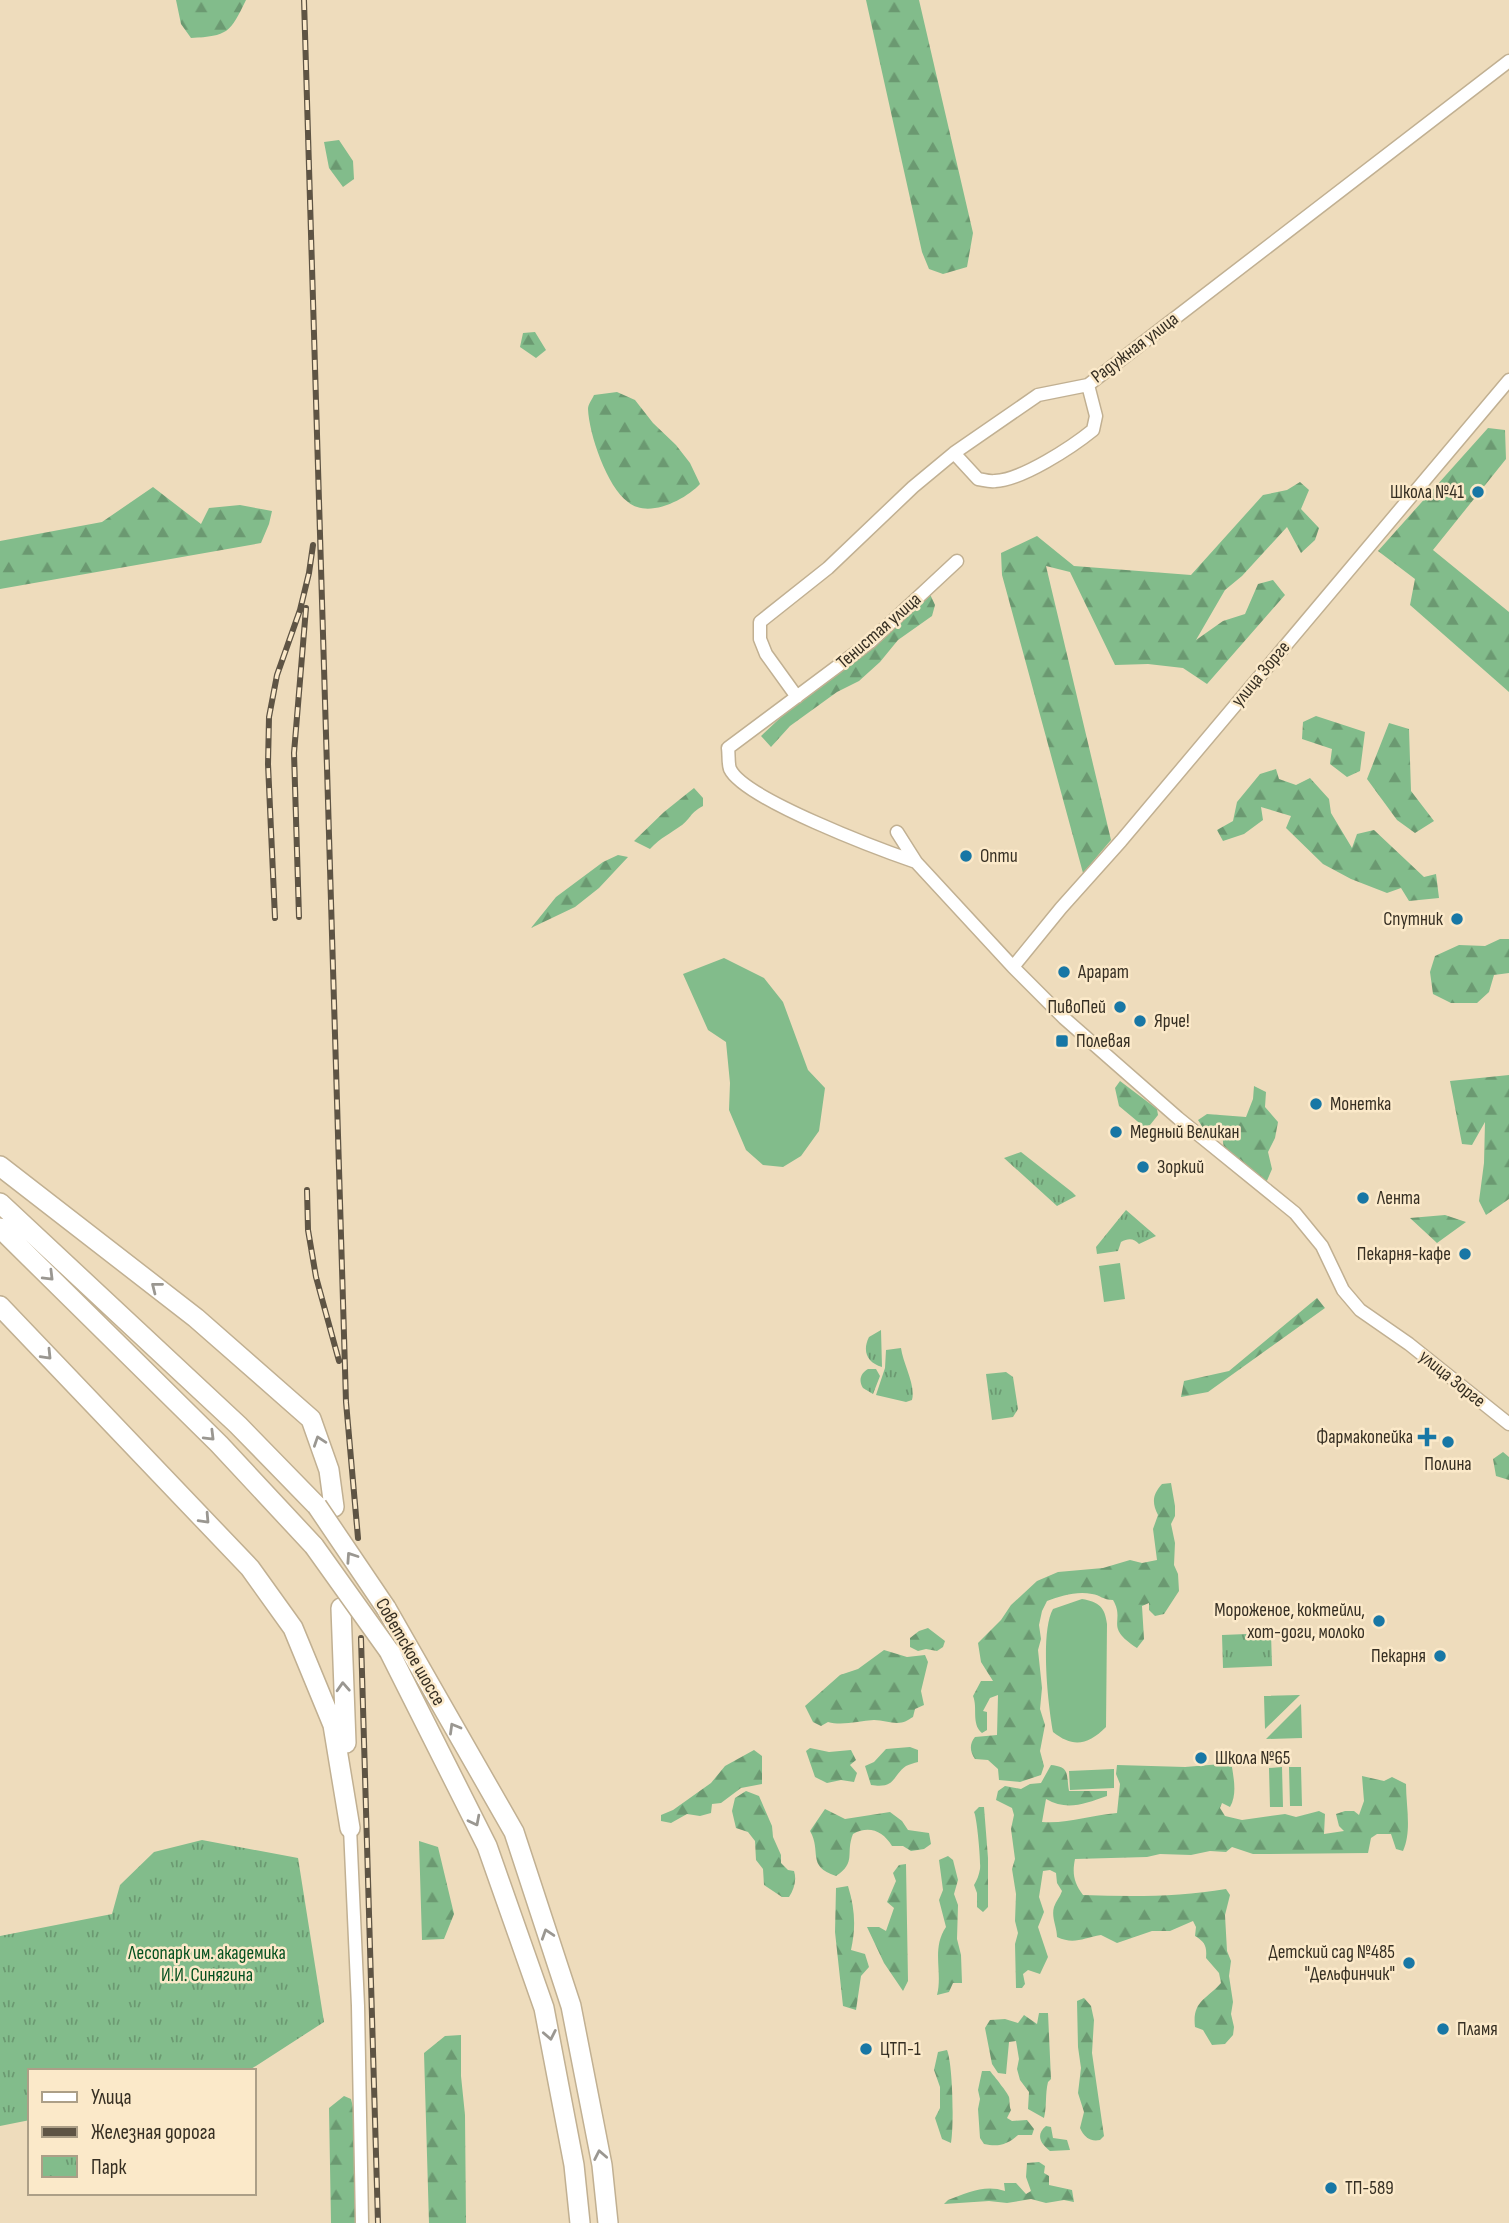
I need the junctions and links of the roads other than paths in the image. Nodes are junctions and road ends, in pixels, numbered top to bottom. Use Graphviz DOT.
graph roads {
  1 [pos="1509,61"];
  2 [pos="1509,380"];
  3 [pos="1088,385"];
  4 [pos="954,453"];
  5 [pos="957,561"];
  6 [pos="797,696"];
  7 [pos="897,832"];
  8 [pos="916,862"];
  9 [pos="1013,967"];
  10 [pos="0,1166"];
  11 [pos="0,1203"];
  12 [pos="0,1228"];
  13 [pos="0,1306"];
  14 [pos="1509,1424"];
  15 [pos="326,1507"];
  16 [pos="341,1608"];
  17 [pos="350,1828"];
  18 [pos="362,2223"];
  19 [pos="580,2223"];
  20 [pos="608,2223"];
  1 -- 3 [label="street, Радужная улица"];
  2 -- 9 [label="street, улица Зорге"];
  3 -- 4 [label="street, Радужная улица"];
  3 -- 4 [label="street"];
  4 -- 6 [label="street, Радужная улица"];
  5 -- 6 [label="street, Тенистая улица"];
  6 -- 8 [label="street, Тенистая улица"];
  7 -- 8 [label="street, улица Зорге"];
  8 -- 9 [label="street, улица Зорге"];
  9 -- 14 [label="street, улица Зорге"];
  15 -- 10 [label="highway, one-way"];
  11 -- 15 [label="highway, Советское шоссе"];
  12 -- 19 [label="highway, Советское шоссе, one-way, bridge"];
  13 -- 17 [label="highway, one-way"];
  20 -- 15 [label="highway, Советское шоссе, one-way, bridge"];
  17 -- 16 [label="highway, one-way"];
  17 -- 18 [label="street"];
}
